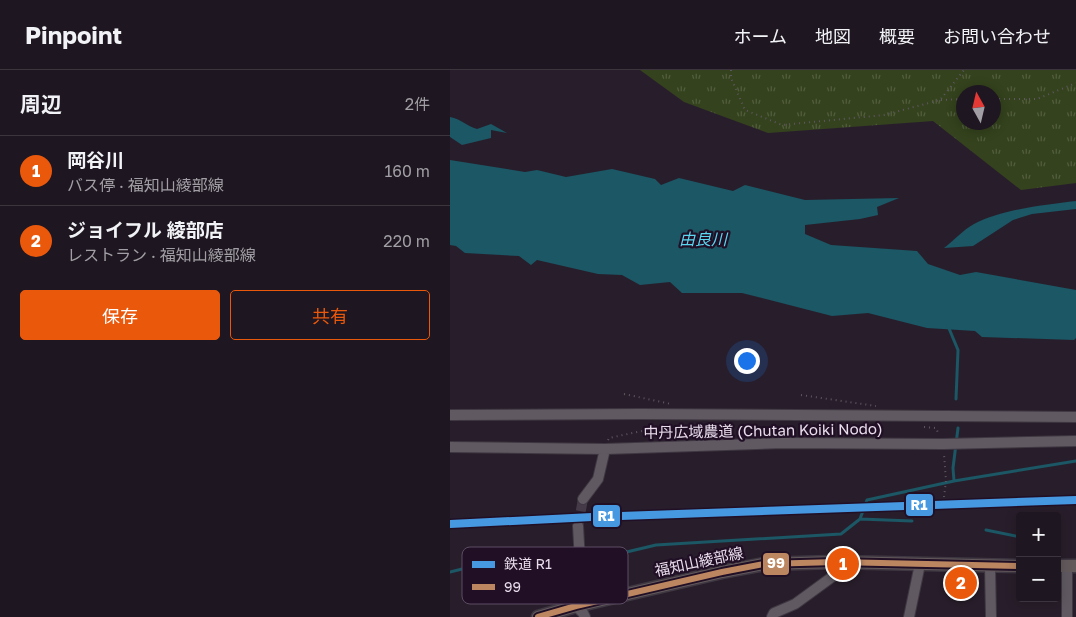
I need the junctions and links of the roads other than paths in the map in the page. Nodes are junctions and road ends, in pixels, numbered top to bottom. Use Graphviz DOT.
graph roads {
  1 [pos="450,415"];
  2 [pos="1076,417"];
  3 [pos="1076,441"];
  4 [pos="450,447"];
  5 [pos="605,449"];
  6 [pos="583,499"];
  7 [pos="578,526"];
  8 [pos="579,547"];
  9 [pos="836,562"];
  10 [pos="920,564"];
  11 [pos="990,566"];
  12 [pos="1016,566"];
  13 [pos="1067,566"];
  14 [pos="628,594"];
  15 [pos="585,604"];
  16 [pos="576,606"];
  17 [pos="538,617"];
  18 [pos="585,617"];
  19 [pos="772,617"];
  20 [pos="909,617"];
  21 [pos="991,617"];
  22 [pos="1067,617"];
  1 -- 2 [label="street"];
  3 -- 5 [label="street, 中丹広域農道 (Chutan Koiki Nodo)"];
  4 -- 5 [label="street, 中丹広域農道 (Chutan Koiki Nodo)"];
  5 -- 6 [label="street"];
  7 -- 8 [label="street"];
  9 -- 10 [label="main road, 福知山綾部線"];
  9 -- 14 [label="main road, 福知山綾部線"];
  9 -- 19 [label="street"];
  10 -- 11 [label="main road, 福知山綾部線"];
  10 -- 20 [label="street"];
  11 -- 12 [label="main road, 福知山綾部線"];
  11 -- 21 [label="street"];
  13 -- 22 [label="street"];
  15 -- 16 [label="main road, 福知山綾部線"];
  16 -- 17 [label="main road, 福知山綾部線"];
  16 -- 18 [label="street"];
}
